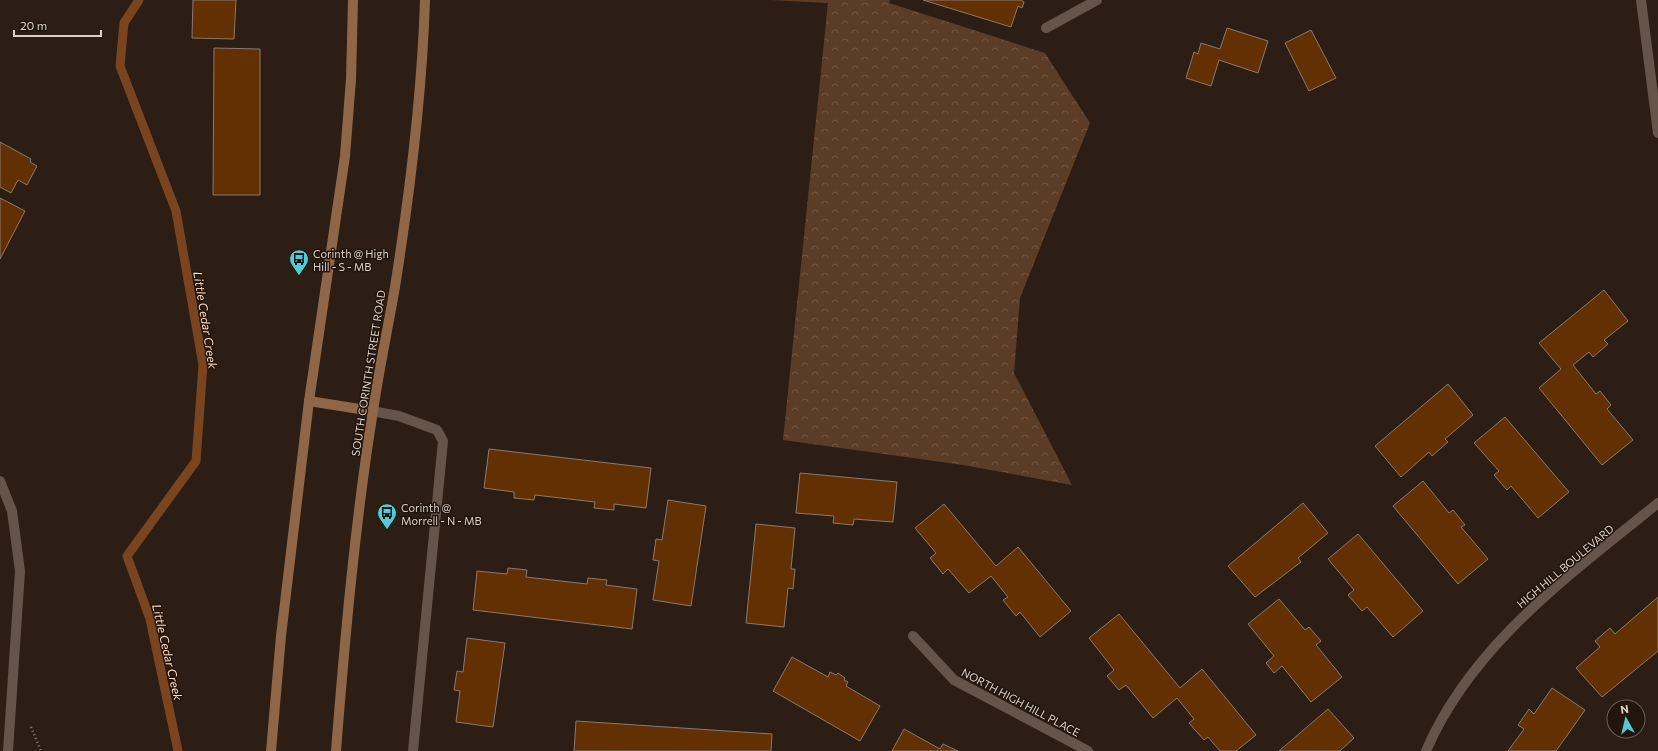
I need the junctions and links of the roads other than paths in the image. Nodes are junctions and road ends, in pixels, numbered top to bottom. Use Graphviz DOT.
graph roads {
  1 [pos="353,0"];
  2 [pos="425,0"];
  3 [pos="1097,0"];
  4 [pos="1641,0"];
  5 [pos="1046,28"];
  6 [pos="1658,133"];
  7 [pos="309,401"];
  8 [pos="372,411"];
  9 [pos="0,481"];
  10 [pos="1658,503"];
  11 [pos="912,636"];
  12 [pos="8,751"];
  13 [pos="271,751"];
  14 [pos="336,751"];
  15 [pos="413,751"];
  16 [pos="1088,751"];
  17 [pos="1426,751"];
  1 -- 7 [label="main road"];
  2 -- 8 [label="main road, SOUTH CORINTH STREET ROAD"];
  3 -- 5 [label="street"];
  4 -- 6 [label="street"];
  7 -- 8 [label="main road"];
  7 -- 13 [label="main road"];
  8 -- 14 [label="main road, SOUTH CORINTH STREET ROAD"];
  8 -- 15 [label="street"];
  9 -- 12 [label="street"];
  10 -- 17 [label="street, HIGH HILL BOULEVARD"];
  11 -- 16 [label="street, NORTH HIGH HILL PLACE"];
}
